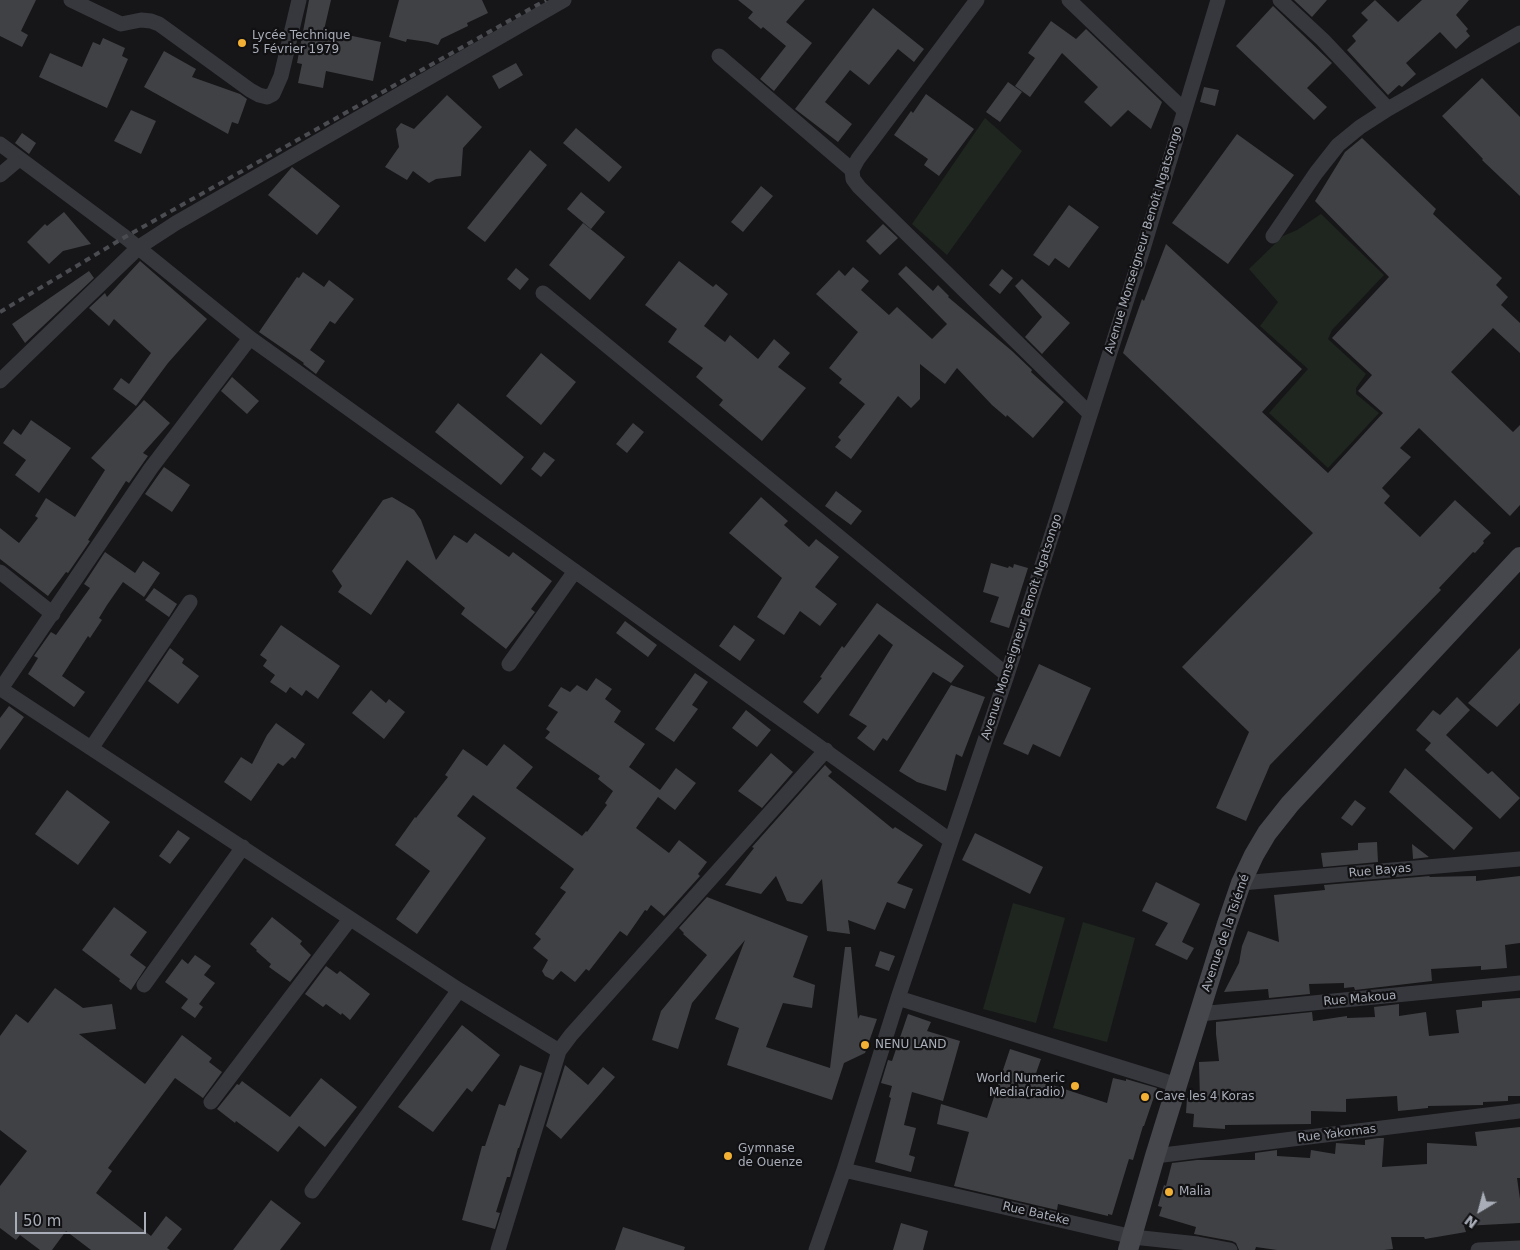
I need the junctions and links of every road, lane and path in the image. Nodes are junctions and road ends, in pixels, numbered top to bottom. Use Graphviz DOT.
graph roads {
  1 [pos="71,0"];
  2 [pos="299,0"];
  3 [pos="564,0"];
  4 [pos="977,0"];
  5 [pos="1069,0"];
  6 [pos="1218,0"];
  7 [pos="1280,0"];
  8 [pos="1520,33"];
  9 [pos="719,56"];
  10 [pos="1388,109"];
  11 [pos="1184,110"];
  12 [pos="0,144"];
  13 [pos="20,159"];
  14 [pos="852,170"];
  15 [pos="0,175"];
  16 [pos="1273,236"];
  17 [pos="139,248"];
  18 [pos="543,293"];
  19 [pos="250,338"];
  20 [pos="0,381"];
  21 [pos="1090,414"];
  22 [pos="1520,557"];
  23 [pos="575,571"];
  24 [pos="0,572"];
  25 [pos="190,602"];
  26 [pos="53,614"];
  27 [pos="509,664"];
  28 [pos="1007,675"];
  29 [pos="0,690"];
  30 [pos="92,747"];
  31 [pos="826,750"];
  32 [pos="951,841"];
  33 [pos="243,848"];
  34 [pos="1520,859"];
  35 [pos="1241,883"];
  36 [pos="350,919"];
  37 [pos="1520,984"];
  38 [pos="144,985"];
  39 [pos="459,990"];
  40 [pos="898,998"];
  41 [pos="1199,1014"];
  42 [pos="560,1051"];
  43 [pos="1177,1085"];
  44 [pos="210,1102"];
  45 [pos="1520,1111"];
  46 [pos="1155,1156"];
  47 [pos="844,1170"];
  48 [pos="312,1191"];
  49 [pos="1130,1243"];
  50 [pos="1520,1248"];
  51 [pos="498,1250"];
  52 [pos="816,1250"];
  53 [pos="1230,1250"];
  54 [pos="1478,1250"];
  1 -- 2 [label="street"];
  3 -- 17 [label="street"];
  4 -- 14 [label="street"];
  5 -- 11 [label="street"];
  6 -- 11 [label="street, Avenue Monseigneur Benoît Ngatsongo"];
  7 -- 10 [label="street"];
  8 -- 10 [label="street"];
  9 -- 14 [label="street"];
  10 -- 16 [label="street"];
  11 -- 21 [label="street, Avenue Monseigneur Benoît Ngatsongo"];
  12 -- 13 [label="street"];
  13 -- 15 [label="street"];
  13 -- 17 [label="street"];
  14 -- 21 [label="street"];
  17 -- 19 [label="street"];
  17 -- 20 [label="street"];
  18 -- 28 [label="street"];
  19 -- 23 [label="street"];
  19 -- 26 [label="street"];
  21 -- 28 [label="street, Avenue Monseigneur Benoît Ngatsongo"];
  22 -- 35 [label="main road, Avenue de la Tsiémé"];
  23 -- 27 [label="street"];
  23 -- 31 [label="street"];
  24 -- 26 [label="street"];
  25 -- 30 [label="street"];
  26 -- 29 [label="street"];
  28 -- 32 [label="street, Avenue Monseigneur Benoît Ngatsongo"];
  29 -- 30 [label="street"];
  30 -- 33 [label="street"];
  31 -- 32 [label="street"];
  31 -- 42 [label="street"];
  32 -- 40 [label="street, Avenue Monseigneur Benoît Ngatsongo"];
  33 -- 36 [label="street"];
  33 -- 38 [label="street"];
  34 -- 35 [label="street, Rue Bayas"];
  35 -- 41 [label="main road, Avenue de la Tsiémé"];
  36 -- 39 [label="street"];
  36 -- 44 [label="street"];
  37 -- 41 [label="street, Rue Makoua"];
  39 -- 42 [label="street"];
  39 -- 48 [label="street"];
  40 -- 43 [label="street"];
  40 -- 47 [label="street, Avenue Monseigneur Benoît Ngatsongo"];
  41 -- 43 [label="main road, Avenue de la Tsiémé"];
  42 -- 51 [label="street"];
  43 -- 46 [label="main road, Avenue de la Tsiémé"];
  45 -- 46 [label="street, Rue Yakomas"];
  46 -- 49 [label="main road, Avenue de la Tsiémé"];
  47 -- 49 [label="street, Rue Bateke"];
  47 -- 52 [label="street, Avenue Monseigneur Benoît Ngatsongo"];
  49 -- 53 [label="street, Rue Bateke"];
  50 -- 54 [label="street"];
}
